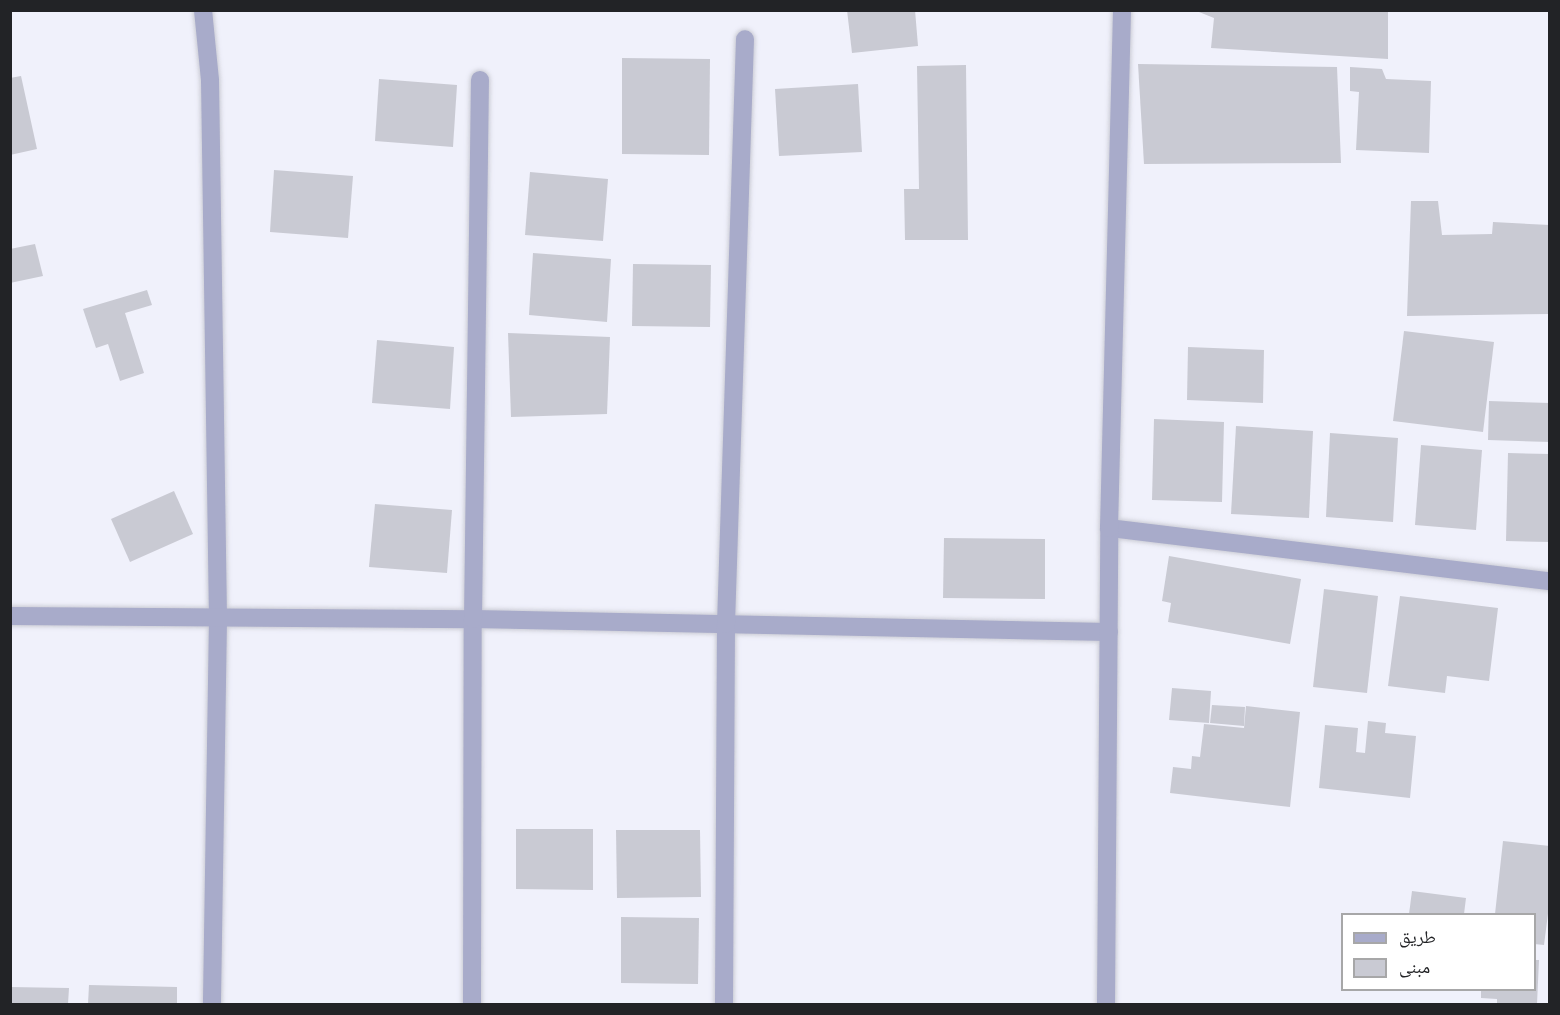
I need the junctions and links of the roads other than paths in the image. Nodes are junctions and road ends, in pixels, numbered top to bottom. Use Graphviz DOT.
graph roads {
  1 [pos="203,10"];
  2 [pos="1122,10"];
  3 [pos="745,39"];
  4 [pos="480,80"];
  5 [pos="1109,528"];
  6 [pos="1550,581"];
  7 [pos="10,616"];
  8 [pos="218,618"];
  9 [pos="473,619"];
  10 [pos="726,624"];
  11 [pos="1109,632"];
  12 [pos="212,1005"];
  13 [pos="472,1005"];
  14 [pos="724,1005"];
  15 [pos="1106,1005"];
  1 -- 8 [label="street"];
  2 -- 5 [label="street"];
  3 -- 10 [label="street"];
  4 -- 9 [label="street"];
  5 -- 6 [label="street"];
  5 -- 11 [label="street"];
  7 -- 8 [label="street"];
  8 -- 9 [label="street"];
  8 -- 12 [label="street"];
  9 -- 10 [label="street"];
  9 -- 13 [label="street"];
  10 -- 11 [label="street"];
  10 -- 14 [label="street"];
  11 -- 15 [label="street"];
}
